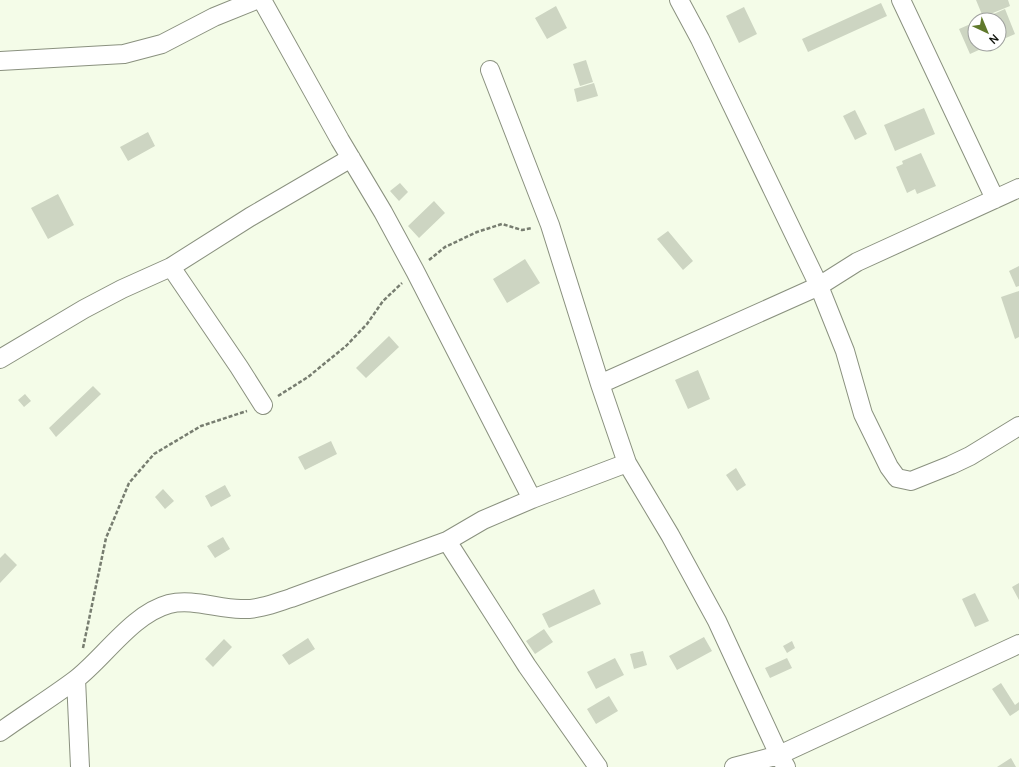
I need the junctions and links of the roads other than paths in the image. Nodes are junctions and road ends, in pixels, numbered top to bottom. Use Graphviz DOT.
graph roads {
  1 [pos="256,0"];
  2 [pos="262,0"];
  3 [pos="679,0"];
  4 [pos="901,0"];
  5 [pos="0,61"];
  6 [pos="490,70"];
  7 [pos="351,158"];
  8 [pos="1019,188"];
  9 [pos="994,199"];
  10 [pos="171,267"];
  11 [pos="820,286"];
  12 [pos="0,359"];
  13 [pos="600,384"];
  14 [pos="262,406"];
  15 [pos="1019,426"];
  16 [pos="627,462"];
  17 [pos="532,499"];
  18 [pos="447,541"];
  19 [pos="1019,644"];
  20 [pos="76,679"];
  21 [pos="0,732"];
  22 [pos="783,761"];
  23 [pos="80,767"];
  24 [pos="598,767"];
  25 [pos="734,767"];
  1 -- 5 [label="street"];
  2 -- 7 [label="street"];
  3 -- 11 [label="street"];
  4 -- 9 [label="street"];
  6 -- 13 [label="street"];
  7 -- 10 [label="street"];
  7 -- 17 [label="street"];
  8 -- 9 [label="street"];
  9 -- 11 [label="street"];
  10 -- 12 [label="street"];
  10 -- 14 [label="street"];
  11 -- 13 [label="street"];
  11 -- 15 [label="street"];
  13 -- 16 [label="street"];
  16 -- 17 [label="street"];
  16 -- 22 [label="street"];
  17 -- 18 [label="street"];
  18 -- 20 [label="street"];
  18 -- 24 [label="street"];
  19 -- 22 [label="street"];
  20 -- 21 [label="street"];
  20 -- 23 [label="street"];
  22 -- 25 [label="street"];
}
